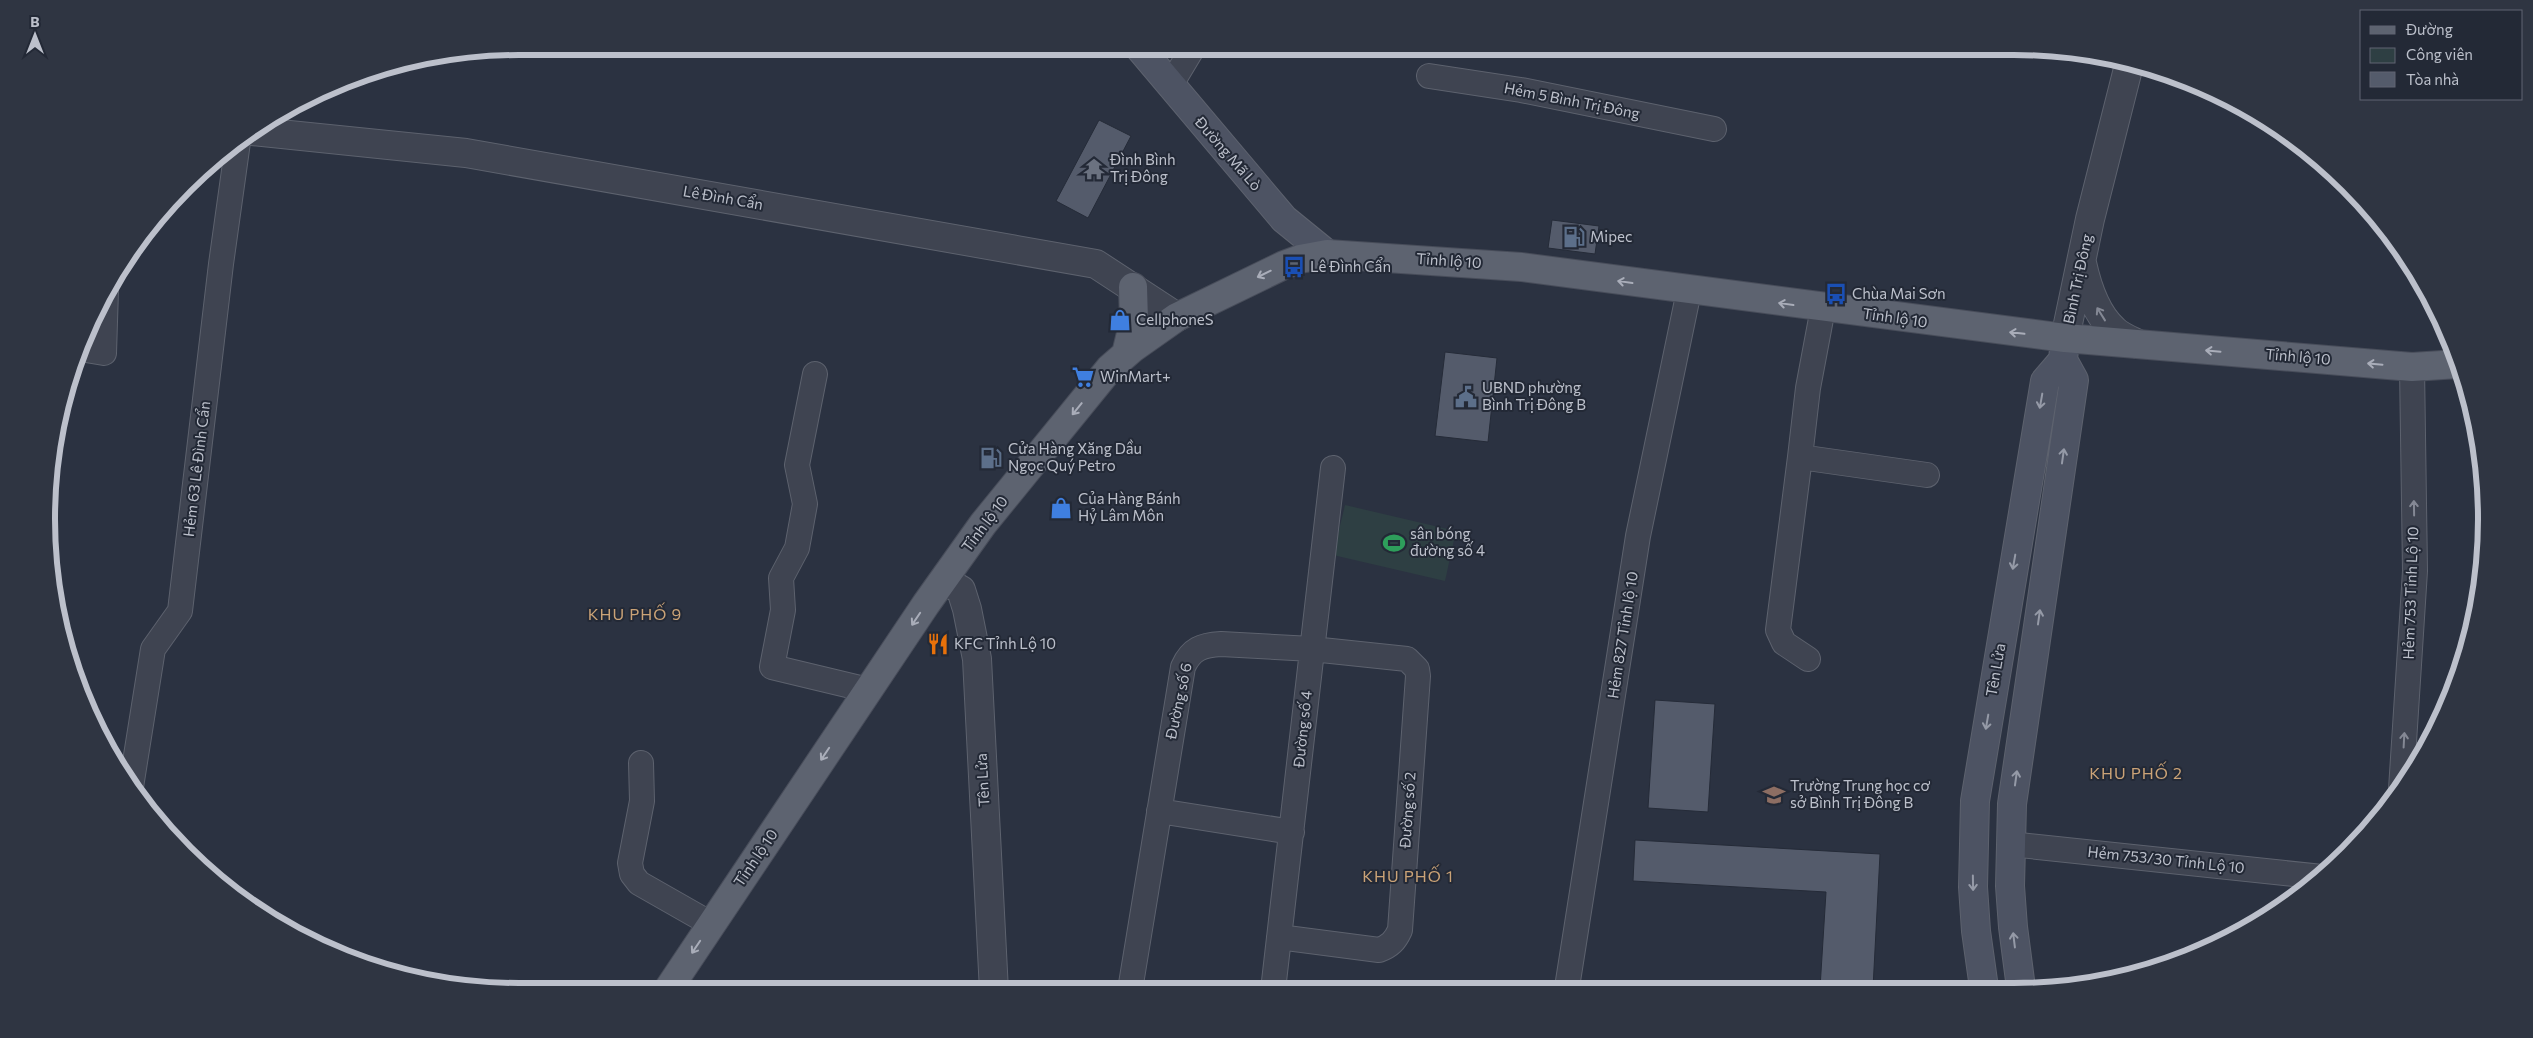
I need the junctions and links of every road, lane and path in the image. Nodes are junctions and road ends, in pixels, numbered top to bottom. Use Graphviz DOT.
graph roads {
  1 [pos="1145,55"];
  2 [pos="1189,55"];
  3 [pos="2128,70"];
  4 [pos="1429,76"];
  5 [pos="1170,86"];
  6 [pos="1714,129"];
  7 [pos="262,132"];
  8 [pos="237,151"];
  9 [pos="1327,254"];
  10 [pos="2081,260"];
  11 [pos="1133,286"];
  12 [pos="1689,291"];
  13 [pos="1823,308"];
  14 [pos="105,309"];
  15 [pos="1177,316"];
  16 [pos="2138,344"];
  17 [pos="2064,349"];
  18 [pos="87,350"];
  19 [pos="1126,354"];
  20 [pos="2451,364"];
  21 [pos="2412,367"];
  22 [pos="815,374"];
  23 [pos="1800,457"];
  24 [pos="1333,468"];
  25 [pos="1927,475"];
  26 [pos="944,580"];
  27 [pos="1312,649"];
  28 [pos="1808,659"];
  29 [pos="868,690"];
  30 [pos="641,763"];
  31 [pos="2402,774"];
  32 [pos="133,776"];
  33 [pos="1159,811"];
  34 [pos="1292,832"];
  35 [pos="2010,844"];
  36 [pos="2311,875"];
  37 [pos="711,924"];
  38 [pos="1279,937"];
  39 [pos="1568,981"];
  40 [pos="672,983"];
  41 [pos="994,983"];
  42 [pos="1131,983"];
  43 [pos="1274,983"];
  44 [pos="1983,983"];
  45 [pos="2021,983"];
  1 -- 5 [label="main road, Đường Mã Lò"];
  2 -- 5 [label="street"];
  3 -- 10 [label="street, Bình Trị Đông"];
  4 -- 6 [label="street, Hẻm 5 Bình Trị Đông"];
  5 -- 9 [label="main road, Đường Mã Lò"];
  7 -- 11 [label="street, Lê Đình Cẩn"];
  8 -- 32 [label="street, Hẻm 63 Lê Đình Cẩn"];
  12 -- 9 [label="main road, Tỉnh lộ 10, one-way"];
  9 -- 15 [label="main road, Tỉnh lộ 10, one-way"];
  16 -- 10 [label="street, one-way"];
  10 -- 17 [label="street, Bình Trị Đông"];
  11 -- 15 [label="street, Lê Đình Cẩn"];
  11 -- 19 [label="main road"];
  13 -- 12 [label="main road, Tỉnh lộ 10, one-way"];
  12 -- 39 [label="street, Hẻm 827 Tỉnh lộ 10"];
  17 -- 13 [label="main road, Tỉnh lộ 10, one-way"];
  13 -- 23 [label="street"];
  14 -- 18 [label="street"];
  15 -- 19 [label="main road, Tỉnh lộ 10"];
  16 -- 17 [label="main road, Tỉnh lộ 10"];
  21 -- 16 [label="main road, Tỉnh lộ 10, one-way"];
  35 -- 17 [label="main road, one-way"];
  17 -- 44 [label="main road, Tên Lửa, one-way"];
  19 -- 26 [label="main road, Tỉnh lộ 10, one-way"];
  20 -- 21 [label="main road, Tỉnh lộ 10"];
  31 -- 21 [label="street, Hẻm 753 Tỉnh Lộ 10, one-way"];
  22 -- 29 [label="street"];
  23 -- 25 [label="street"];
  23 -- 28 [label="street"];
  24 -- 27 [label="street, Đường số 4"];
  26 -- 29 [label="main road, Tỉnh lộ 10, one-way"];
  26 -- 41 [label="street, Tên Lửa"];
  27 -- 33 [label="street, Đường số 6"];
  27 -- 34 [label="street, Đường số 4"];
  27 -- 38 [label="street, Đường số 2"];
  29 -- 37 [label="main road, Tỉnh lộ 10, one-way"];
  30 -- 37 [label="street"];
  33 -- 34 [label="street"];
  33 -- 42 [label="street, Đường số 6"];
  34 -- 38 [label="street, Đường số 4"];
  35 -- 36 [label="street, Hẻm 753/30 Tỉnh Lộ 10"];
  45 -- 35 [label="main road, one-way"];
  37 -- 40 [label="main road, Tỉnh lộ 10, one-way"];
  38 -- 43 [label="street, Đường số 4"];
}
